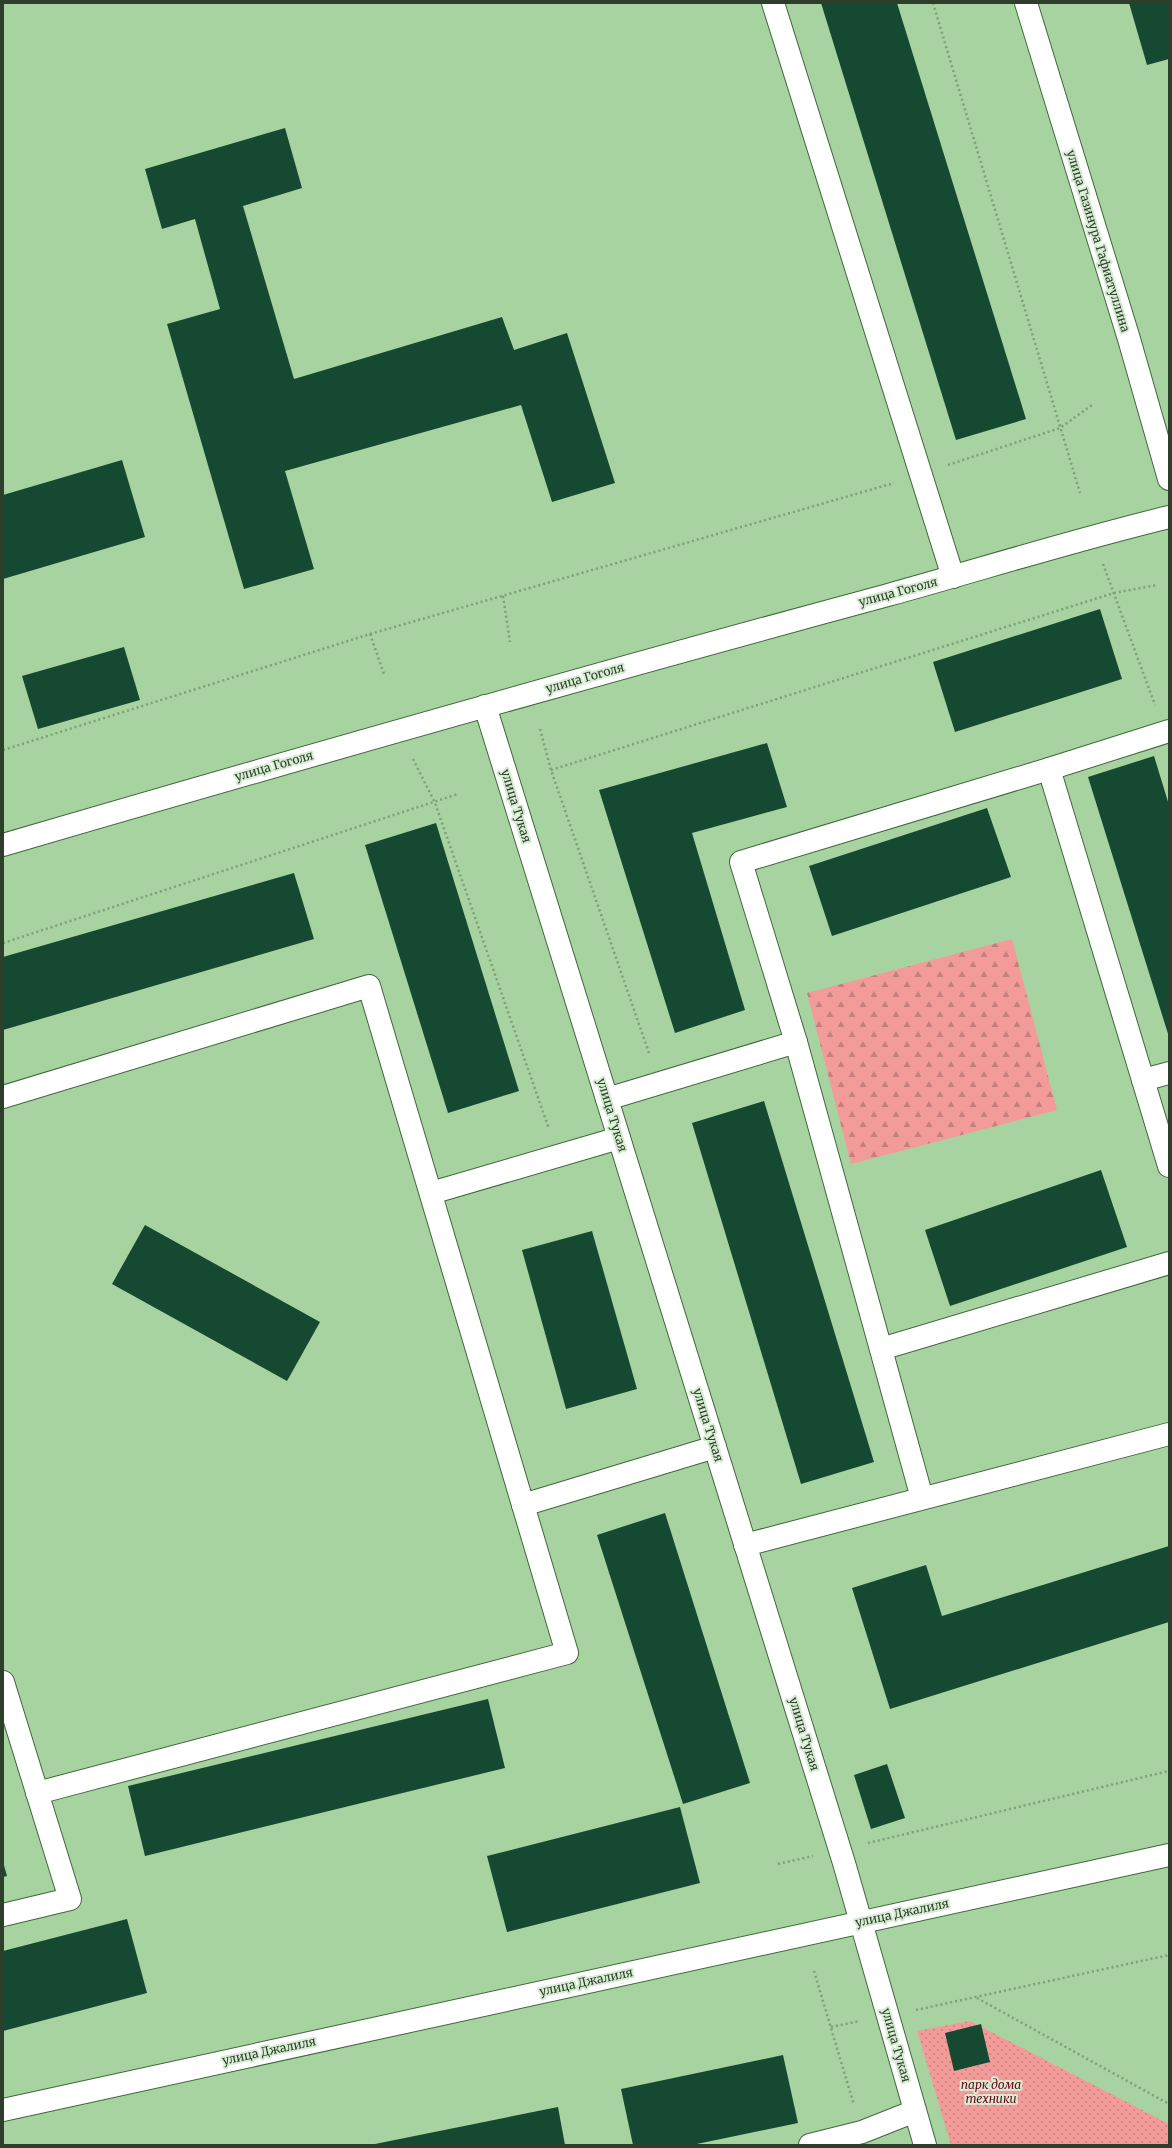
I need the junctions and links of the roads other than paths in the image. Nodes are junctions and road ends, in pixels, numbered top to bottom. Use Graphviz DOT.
graph roads {
  1 [pos="772,3"];
  2 [pos="1026,3"];
  3 [pos="1169,479"];
  4 [pos="1169,517"];
  5 [pos="953,577"];
  6 [pos="485,706"];
  7 [pos="1167,731"];
  8 [pos="1048,769"];
  9 [pos="3,845"];
  10 [pos="796,1042"];
  11 [pos="1169,1073"];
  12 [pos="1143,1080"];
  13 [pos="3,1097"];
  14 [pos="607,1099"];
  15 [pos="619,1138"];
  16 [pos="1169,1166"];
  17 [pos="431,1193"];
  18 [pos="1169,1262"];
  19 [pos="881,1349"];
  20 [pos="1169,1434"];
  21 [pos="715,1447"];
  22 [pos="922,1498"];
  23 [pos="523,1505"];
  24 [pos="745,1544"];
  25 [pos="3,1682"];
  26 [pos="37,1793"];
  27 [pos="1169,1856"];
  28 [pos="3,1915"];
  29 [pos="860,1922"];
  30 [pos="3,2110"];
  31 [pos="915,2111"];
  32 [pos="810,2145"];
  33 [pos="925,2145"];
  1 -- 5 [label="street"];
  2 -- 3 [label="street, улица Газинура Гафиатуллина"];
  4 -- 5 [label="street, улица Гоголя"];
  5 -- 6 [label="street, улица Гоголя"];
  6 -- 9 [label="street, улица Гоголя"];
  6 -- 14 [label="street, улица Тукая"];
  7 -- 8 [label="street"];
  8 -- 10 [label="street"];
  8 -- 12 [label="street"];
  10 -- 14 [label="street"];
  10 -- 19 [label="street"];
  11 -- 12 [label="street"];
  12 -- 16 [label="street"];
  13 -- 17 [label="street"];
  14 -- 15 [label="street, улица Тукая"];
  15 -- 17 [label="street"];
  15 -- 21 [label="street, улица Тукая"];
  17 -- 23 [label="street"];
  18 -- 19 [label="street"];
  19 -- 22 [label="street"];
  20 -- 22 [label="street"];
  21 -- 23 [label="street"];
  21 -- 24 [label="street, улица Тукая"];
  22 -- 24 [label="street"];
  23 -- 26 [label="street"];
  24 -- 29 [label="street, улица Тукая"];
  25 -- 26 [label="street"];
  26 -- 28 [label="street"];
  27 -- 29 [label="street, улица Джалиля"];
  29 -- 30 [label="street, улица Джалиля"];
  29 -- 31 [label="street, улица Тукая"];
  31 -- 32 [label="street"];
  31 -- 33 [label="street, улица Тукая"];
}
